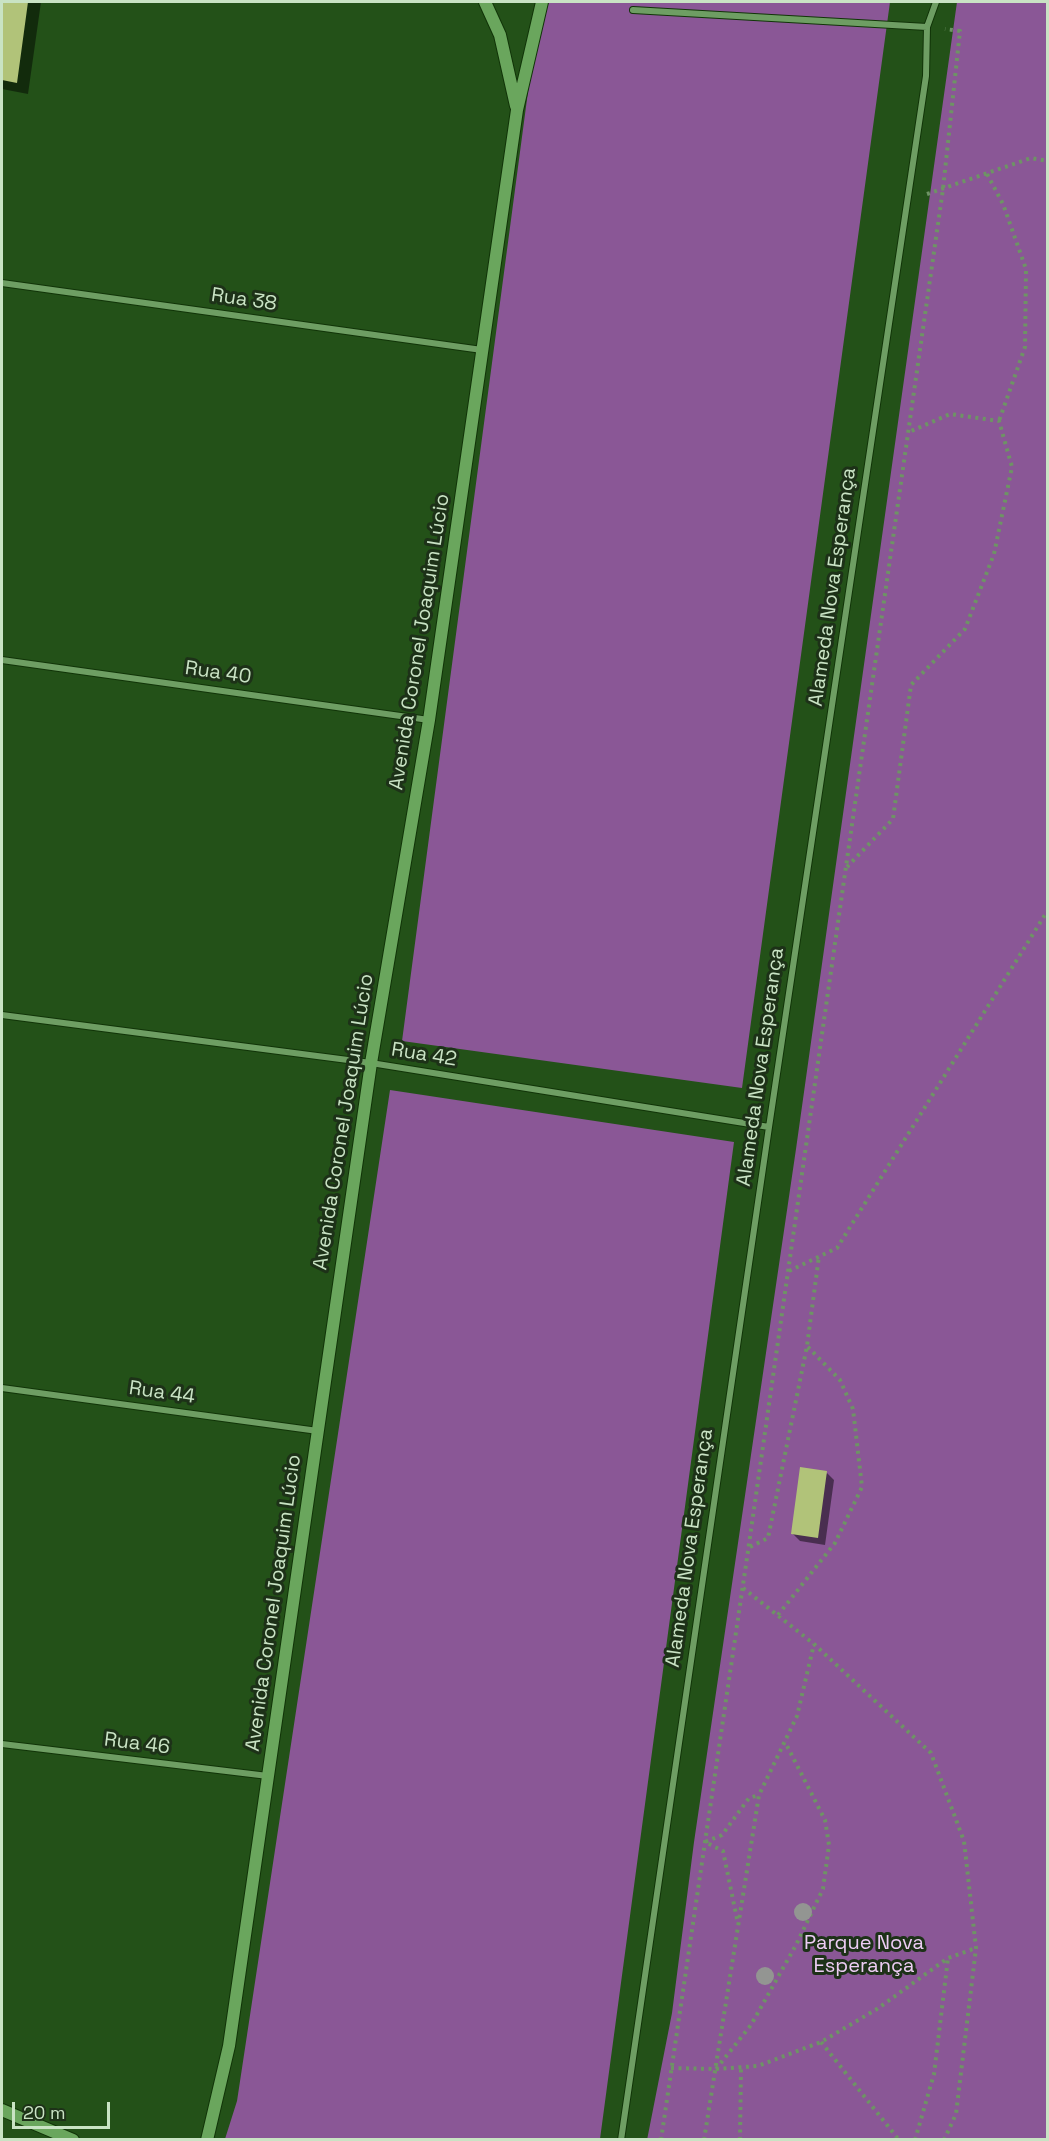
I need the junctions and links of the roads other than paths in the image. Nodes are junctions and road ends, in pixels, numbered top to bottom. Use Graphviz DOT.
graph roads {
  1 [pos="485,2"];
  2 [pos="542,2"];
  3 [pos="936,2"];
  4 [pos="633,10"];
  5 [pos="927,27"];
  6 [pos="517,110"];
  7 [pos="2,283"];
  8 [pos="482,350"];
  9 [pos="2,660"];
  10 [pos="429,720"];
  11 [pos="2,1014"];
  12 [pos="371,1063"];
  13 [pos="769,1127"];
  14 [pos="2,1388"];
  15 [pos="318,1431"];
  16 [pos="2,1744"];
  17 [pos="269,1776"];
  18 [pos="2,2110"];
  19 [pos="73,2139"];
  20 [pos="207,2139"];
  21 [pos="621,2139"];
  1 -- 6 [label="street, Avenida Coronel Joaquim Lúcio"];
  2 -- 6 [label="street, Avenida Coronel Joaquim Lúcio"];
  3 -- 5 [label="street, Alameda Nova Esperança"];
  4 -- 5 [label="street"];
  5 -- 13 [label="street, Alameda Nova Esperança"];
  6 -- 8 [label="street, Avenida Coronel Joaquim Lúcio"];
  7 -- 8 [label="street, Rua 38"];
  8 -- 10 [label="street, Avenida Coronel Joaquim Lúcio"];
  9 -- 10 [label="street, Rua 40"];
  10 -- 12 [label="street, Avenida Coronel Joaquim Lúcio"];
  11 -- 12 [label="street, Rua 42"];
  12 -- 13 [label="street, Rua 42"];
  12 -- 15 [label="street, Avenida Coronel Joaquim Lúcio"];
  13 -- 21 [label="street, Alameda Nova Esperança"];
  14 -- 15 [label="street, Rua 44"];
  15 -- 17 [label="street, Avenida Coronel Joaquim Lúcio"];
  16 -- 17 [label="street, Rua 46"];
  17 -- 20 [label="street, Avenida Coronel Joaquim Lúcio"];
  18 -- 19 [label="street"];
}
